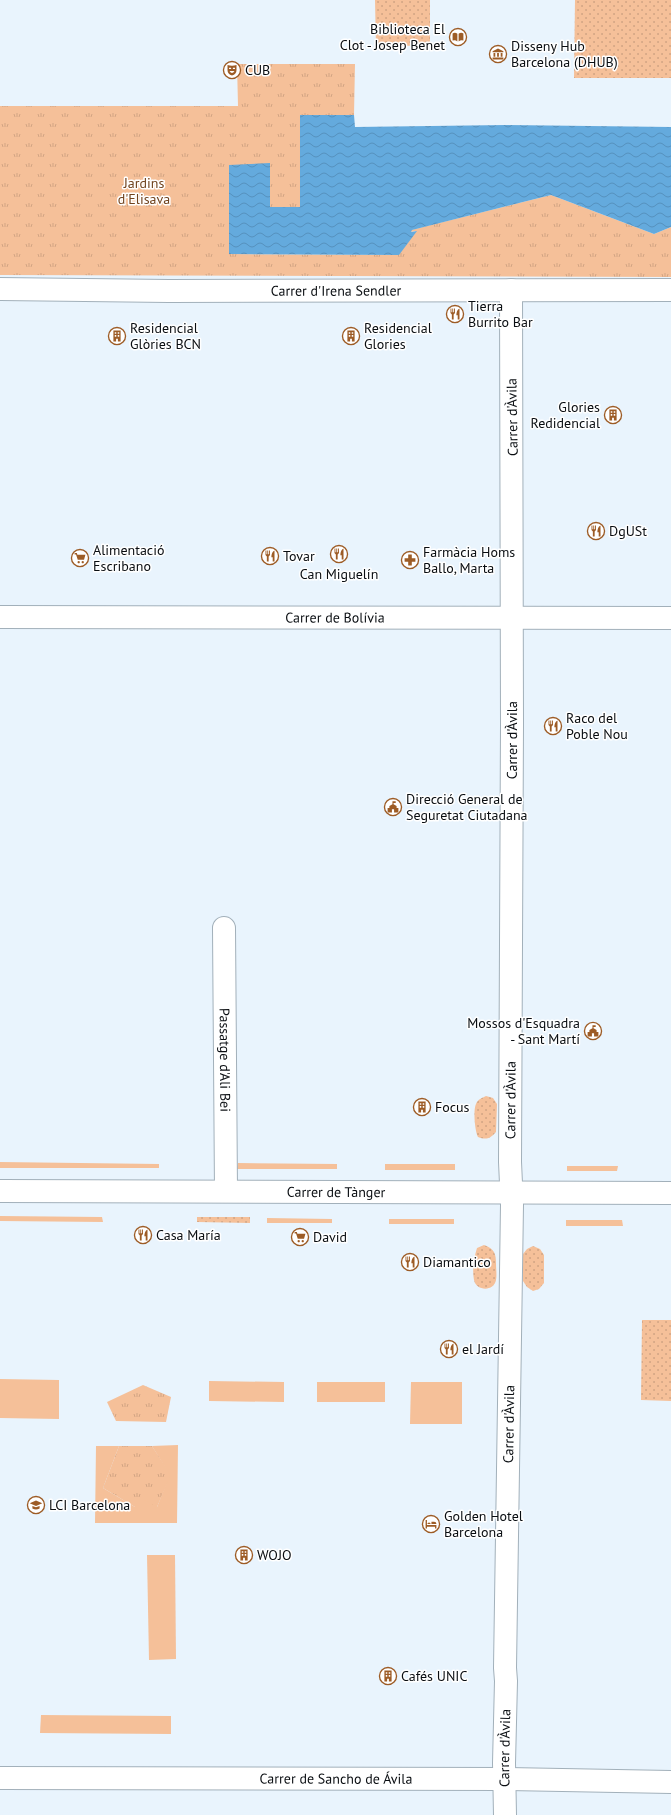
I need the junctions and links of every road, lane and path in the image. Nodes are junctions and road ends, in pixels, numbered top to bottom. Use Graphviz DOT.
graph roads {
  1 [pos="0,289"];
  2 [pos="510,290"];
  3 [pos="671,290"];
  4 [pos="0,617"];
  5 [pos="513,618"];
  6 [pos="671,618"];
  7 [pos="224,928"];
  8 [pos="0,1191"];
  9 [pos="226,1191"];
  10 [pos="512,1192"];
  11 [pos="671,1193"];
  12 [pos="0,1778"];
  13 [pos="505,1779"];
  14 [pos="671,1782"];
  15 [pos="505,1815"];
  1 -- 2 [label="street, Carrer d'Irena Sendler"];
  2 -- 3 [label="street, Carrer d'Irena Sendler"];
  2 -- 5 [label="street, Carrer d'Àvila"];
  4 -- 5 [label="street, Carrer de Bolívia"];
  5 -- 6 [label="street, Carrer de Bolívia"];
  5 -- 10 [label="street, Carrer d'Àvila"];
  7 -- 9 [label="street, Passatge d'Ali Bei"];
  8 -- 9 [label="street, Carrer de Tànger"];
  9 -- 10 [label="street, Carrer de Tànger"];
  10 -- 11 [label="street, Carrer de Tànger"];
  10 -- 13 [label="street, Carrer d'Àvila"];
  12 -- 13 [label="street, Carrer de Sancho de Ávila"];
  13 -- 14 [label="street, Carrer de Sancho de Ávila"];
  13 -- 15 [label="street, Carrer d'Àvila"];
}
